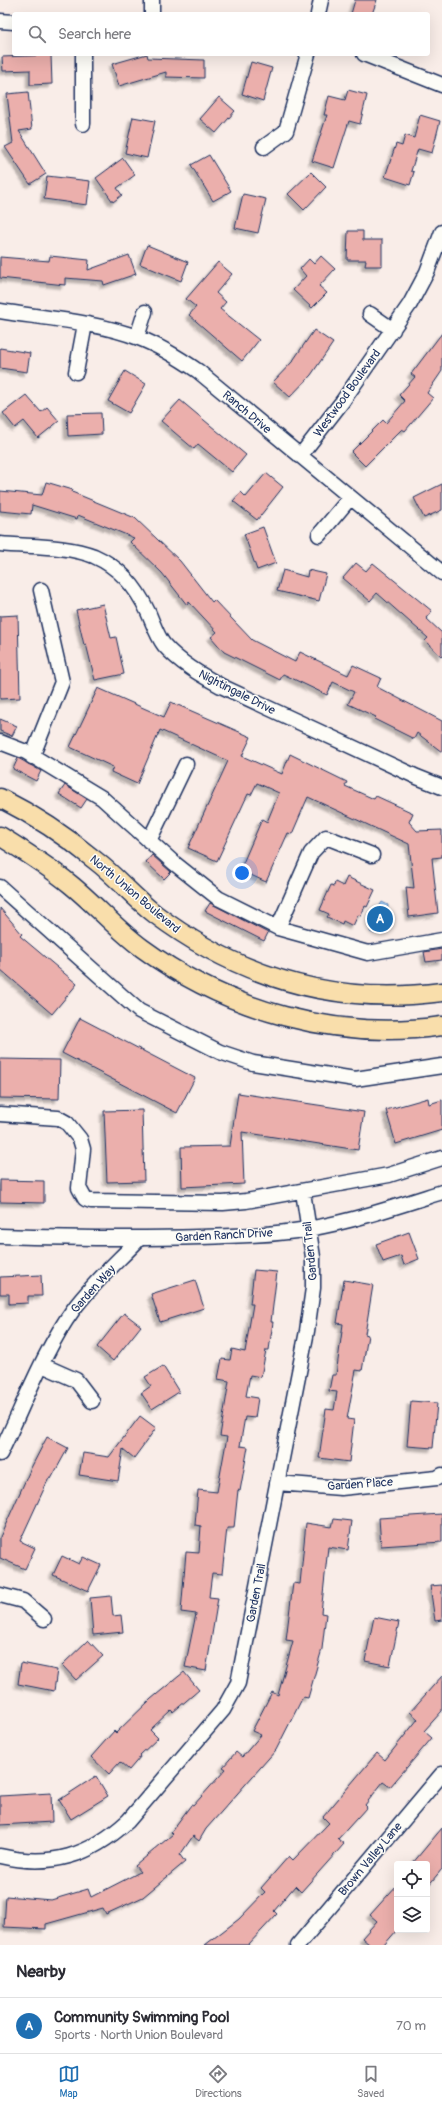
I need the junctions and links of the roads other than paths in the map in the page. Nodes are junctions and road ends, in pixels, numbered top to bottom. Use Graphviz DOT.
graph roads {
  1 [pos="152,0"];
  2 [pos="321,0"];
  3 [pos="152,12"];
  4 [pos="318,12"];
  5 [pos="0,21"];
  6 [pos="12,22"];
  7 [pos="83,56"];
  8 [pos="307,56"];
  9 [pos="369,56"];
  10 [pos="442,85"];
  11 [pos="83,124"];
  12 [pos="264,147"];
  13 [pos="442,232"];
  14 [pos="0,311"];
  15 [pos="145,312"];
  16 [pos="370,314"];
  17 [pos="85,324"];
  18 [pos="393,330"];
  19 [pos="137,337"];
  20 [pos="76,372"];
  21 [pos="300,456"];
  22 [pos="350,498"];
  23 [pos="319,535"];
  24 [pos="0,544"];
  25 [pos="442,573"];
  26 [pos="41,590"];
  27 [pos="0,742"];
  28 [pos="32,756"];
  29 [pos="186,764"];
  30 [pos="442,787"];
  31 [pos="0,798"];
  32 [pos="0,836"];
  33 [pos="149,841"];
  34 [pos="372,855"];
  35 [pos="0,887"];
  36 [pos="278,928"];
  37 [pos="442,940"];
  38 [pos="442,992"];
  39 [pos="442,1026"];
  40 [pos="442,1066"];
  41 [pos="0,1114"];
  42 [pos="442,1158"];
  43 [pos="302,1192"];
  44 [pos="442,1192"];
  45 [pos="308,1229"];
  46 [pos="0,1236"];
  47 [pos="139,1239"];
  48 [pos="42,1365"];
  49 [pos="92,1401"];
  50 [pos="0,1454"];
  51 [pos="442,1475"];
  52 [pos="277,1483"];
  53 [pos="0,1595"];
  54 [pos="44,1619"];
  55 [pos="442,1774"];
  56 [pos="0,1856"];
  57 [pos="298,1945"];
  1 -- 3 [label="street"];
  2 -- 4 [label="street"];
  5 -- 6 [label="street"];
  7 -- 11 [label="street"];
  8 -- 12 [label="street"];
  9 -- 10 [label="street"];
  13 -- 18 [label="street, Westwood Boulevard"];
  14 -- 17 [label="street, Ranch Drive"];
  15 -- 19 [label="street"];
  16 -- 18 [label="street"];
  17 -- 19 [label="street, Ranch Drive"];
  17 -- 20 [label="street"];
  18 -- 21 [label="street, Westwood Boulevard"];
  19 -- 21 [label="street, Ranch Drive"];
  21 -- 22 [label="street, Ranch Drive"];
  22 -- 23 [label="street"];
  22 -- 25 [label="street, Ranch Drive"];
  24 -- 30 [label="street, Nightingale Drive"];
  26 -- 28 [label="street"];
  27 -- 28 [label="street"];
  28 -- 33 [label="street"];
  29 -- 33 [label="street"];
  31 -- 38 [label="main road, North Union Boulevard"];
  32 -- 39 [label="main road"];
  33 -- 36 [label="street"];
  34 -- 36 [label="street"];
  35 -- 40 [label="street"];
  36 -- 37 [label="street"];
  41 -- 43 [label="street"];
  42 -- 43 [label="street"];
  43 -- 45 [label="street, Garden Trail"];
  44 -- 45 [label="street, Garden Ranch Drive"];
  45 -- 47 [label="street, Garden Ranch Drive"];
  45 -- 52 [label="street, Garden Trail"];
  46 -- 47 [label="street, Garden Ranch Drive"];
  47 -- 48 [label="street, Garden Way"];
  48 -- 49 [label="street"];
  48 -- 50 [label="street, Garden Way"];
  51 -- 52 [label="street, Garden Place"];
  52 -- 56 [label="street, Garden Trail"];
  53 -- 54 [label="street"];
  55 -- 57 [label="street, Brown Valley Lane"];
}
